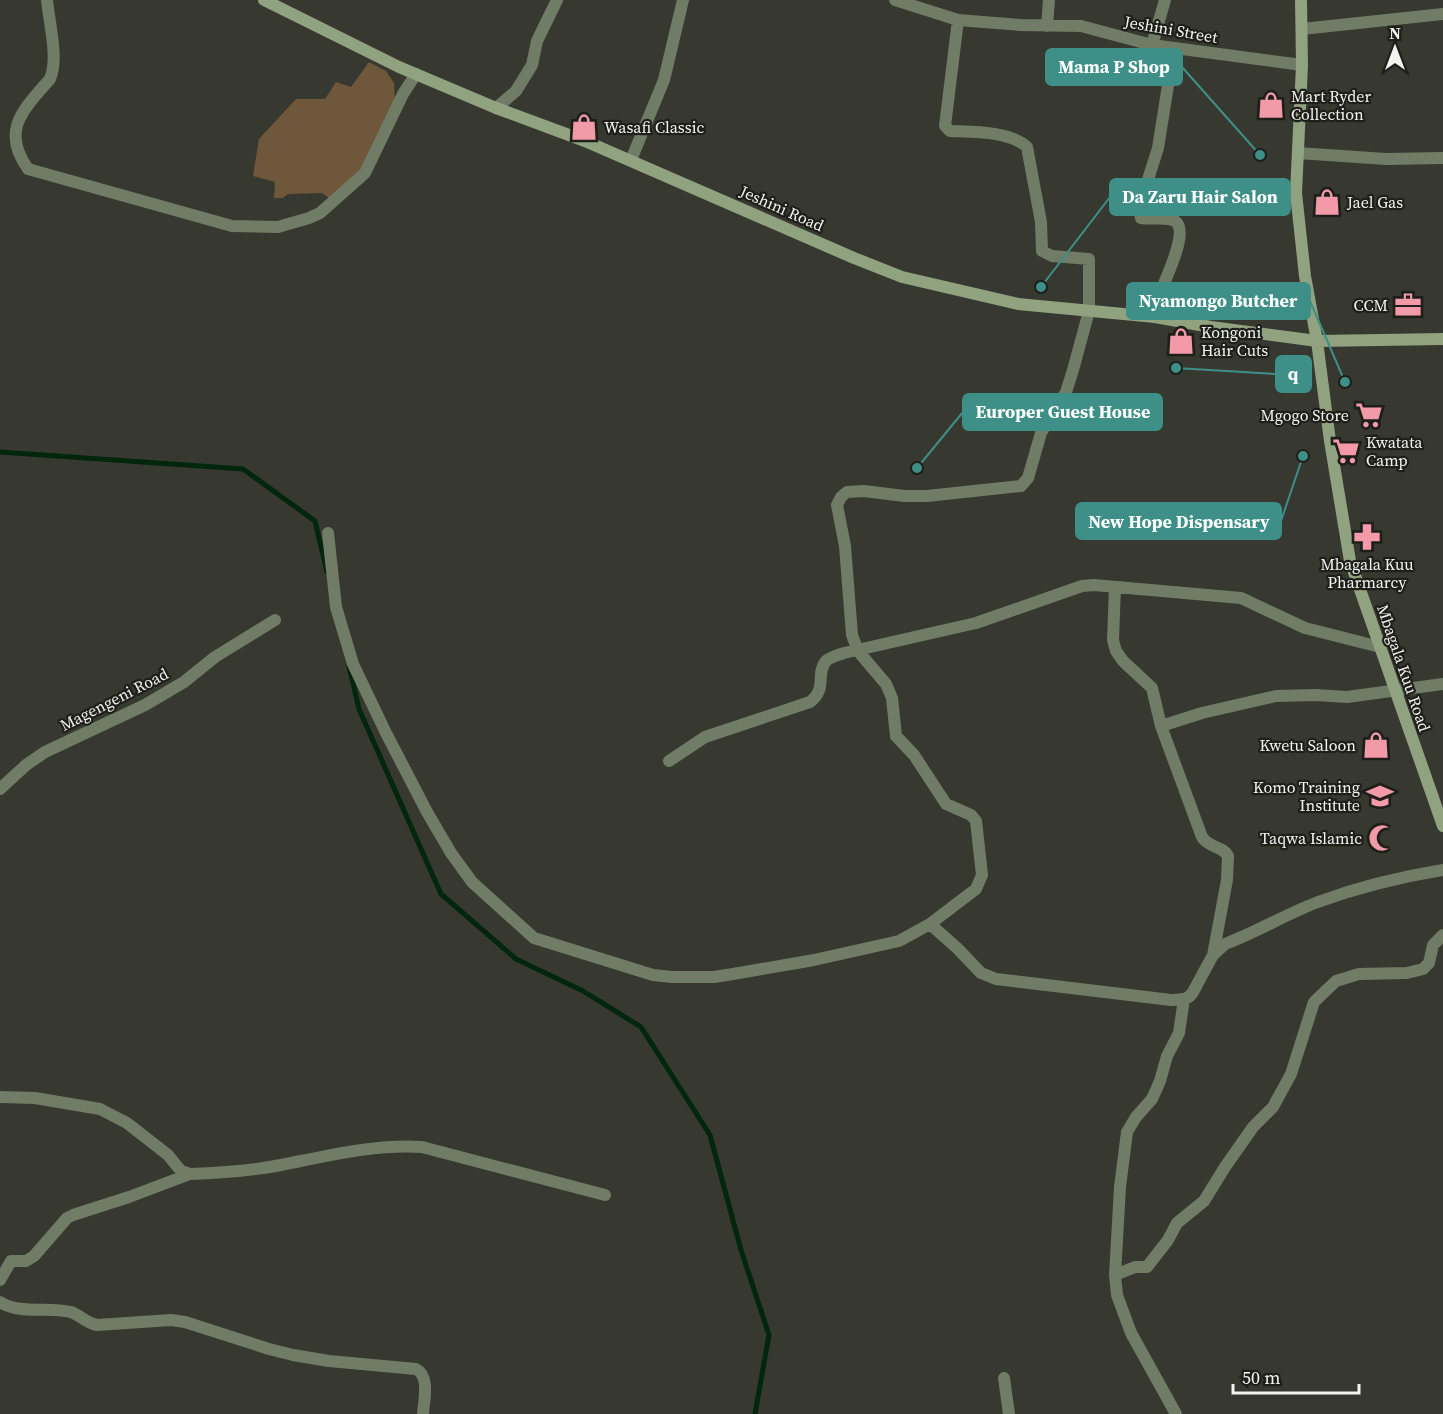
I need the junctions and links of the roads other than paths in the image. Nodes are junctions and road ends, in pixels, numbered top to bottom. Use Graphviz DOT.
graph roads {
  1 [pos="47,0"];
  2 [pos="264,0"];
  3 [pos="557,0"];
  4 [pos="684,0"];
  5 [pos="895,0"];
  6 [pos="1048,0"];
  7 [pos="1165,0"];
  8 [pos="1301,0"];
  9 [pos="1443,14"];
  10 [pos="958,20"];
  11 [pos="1047,26"];
  12 [pos="1302,28"];
  13 [pos="1152,45"];
  14 [pos="1171,48"];
  15 [pos="1302,65"];
  16 [pos="416,74"];
  17 [pos="496,108"];
  18 [pos="1298,153"];
  19 [pos="1443,158"];
  20 [pos="631,160"];
  21 [pos="1089,310"];
  22 [pos="1155,317"];
  23 [pos="1443,339"];
  24 [pos="1317,341"];
  25 [pos="328,533"];
  26 [pos="1114,587"];
  27 [pos="275,620"];
  28 [pos="1380,647"];
  29 [pos="858,651"];
  30 [pos="1443,684"];
  31 [pos="1396,690"];
  32 [pos="1161,726"];
  33 [pos="669,762"];
  34 [pos="0,789"];
  35 [pos="1443,826"];
  36 [pos="1443,870"];
  37 [pos="930,924"];
  38 [pos="1443,935"];
  39 [pos="1213,955"];
  40 [pos="1184,999"];
  41 [pos="0,1097"];
  42 [pos="190,1174"];
  43 [pos="605,1195"];
  44 [pos="1114,1275"];
  45 [pos="0,1281"];
  46 [pos="0,1302"];
  47 [pos="1004,1378"];
  48 [pos="423,1414"];
  49 [pos="1009,1414"];
  50 [pos="1176,1414"];
  1 -- 16 [label="street"];
  2 -- 16 [label="street, Jeshini Road"];
  3 -- 17 [label="street"];
  4 -- 20 [label="street"];
  5 -- 10 [label="street, Jeshini Street"];
  6 -- 11 [label="street"];
  7 -- 13 [label="street"];
  8 -- 12 [label="street, Mbagala Kuu Road"];
  9 -- 12 [label="street"];
  10 -- 11 [label="street, Jeshini Street"];
  10 -- 21 [label="street"];
  11 -- 13 [label="street, Jeshini Street"];
  12 -- 15 [label="street, Mbagala Kuu Road"];
  13 -- 14 [label="street, Jeshini Street"];
  14 -- 15 [label="street, Jeshini Street"];
  14 -- 22 [label="street"];
  15 -- 18 [label="street, Mbagala Kuu Road"];
  16 -- 17 [label="street, Jeshini Road"];
  17 -- 20 [label="street, Jeshini Road"];
  18 -- 19 [label="street"];
  18 -- 24 [label="street, Mbagala Kuu Road"];
  20 -- 21 [label="street, Jeshini Road"];
  21 -- 22 [label="street, Jeshini Road"];
  21 -- 29 [label="street"];
  22 -- 24 [label="street, Jeshini Road"];
  23 -- 24 [label="street, Jeshini Road"];
  24 -- 28 [label="street, Mbagala Kuu Road"];
  25 -- 37 [label="street"];
  26 -- 28 [label="street"];
  26 -- 29 [label="street"];
  26 -- 32 [label="street"];
  27 -- 34 [label="street, Magengeni Road"];
  28 -- 31 [label="street, Mbagala Kuu Road"];
  29 -- 33 [label="street"];
  29 -- 37 [label="street"];
  30 -- 31 [label="street"];
  31 -- 32 [label="street"];
  31 -- 35 [label="street, Mbagala Kuu Road"];
  32 -- 39 [label="street"];
  36 -- 39 [label="street"];
  37 -- 40 [label="street"];
  38 -- 44 [label="street"];
  39 -- 40 [label="street"];
  40 -- 44 [label="street"];
  41 -- 42 [label="street"];
  42 -- 43 [label="street"];
  42 -- 45 [label="street"];
  44 -- 50 [label="street"];
  46 -- 48 [label="street"];
  47 -- 49 [label="street"];
}
